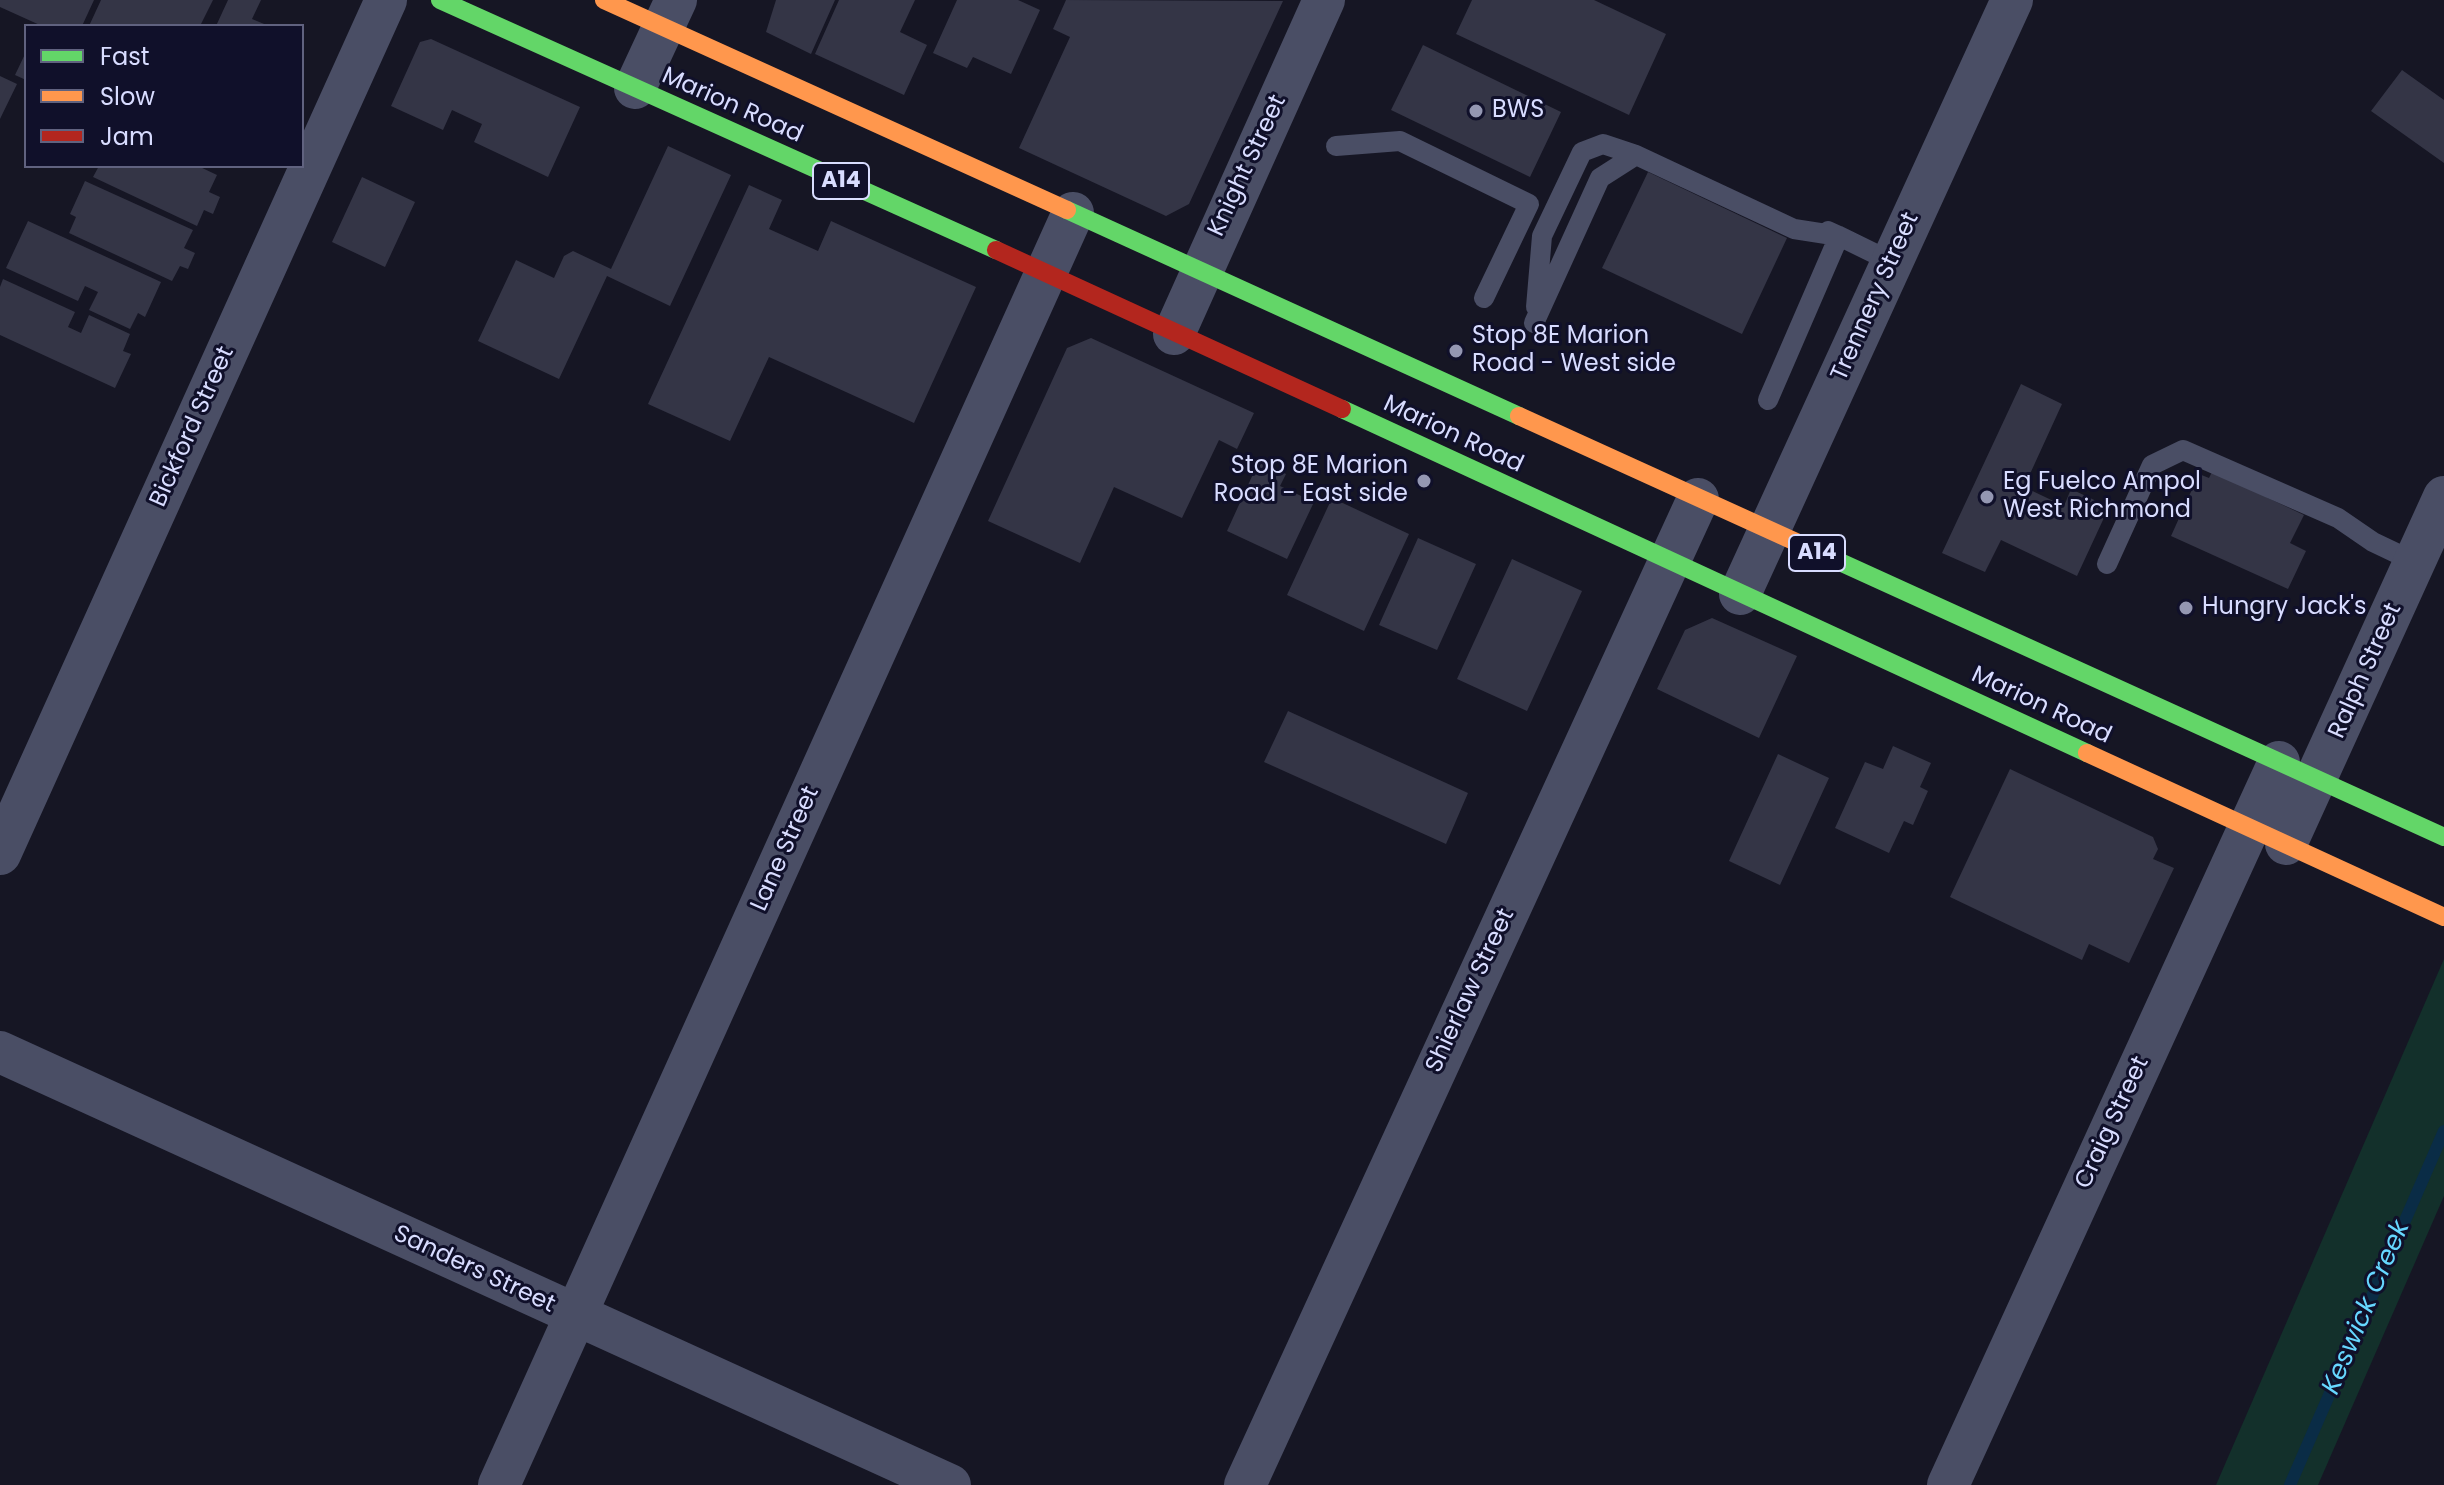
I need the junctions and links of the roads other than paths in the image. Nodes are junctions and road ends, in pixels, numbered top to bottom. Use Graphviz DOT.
graph roads {
  1 [pos="386,0"];
  2 [pos="440,0"];
  3 [pos="604,0"];
  4 [pos="1324,0"];
  5 [pos="2012,0"];
  6 [pos="670,14"];
  7 [pos="635,88"];
  8 [pos="1336,146"];
  9 [pos="1636,155"];
  10 [pos="1073,213"];
  11 [pos="1839,236"];
  12 [pos="1892,262"];
  13 [pos="1046,273"];
  14 [pos="1200,273"];
  15 [pos="1484,298"];
  16 [pos="1174,334"];
  17 [pos="1768,400"];
  18 [pos="2444,497"];
  19 [pos="1698,499"];
  20 [pos="1769,531"];
  21 [pos="1668,560"];
  22 [pos="2415,562"];
  23 [pos="2107,564"];
  24 [pos="1740,594"];
  25 [pos="2279,762"];
  26 [pos="2317,779"];
  27 [pos="2248,827"];
  28 [pos="2439,835"];
  29 [pos="2286,844"];
  30 [pos="0,854"];
  31 [pos="2444,917"];
  32 [pos="0,1052"];
  33 [pos="576,1316"];
  34 [pos="499,1485"];
  35 [pos="950,1485"];
  36 [pos="1245,1485"];
  37 [pos="1948,1485"];
  1 -- 30 [label="street, Bickford Street"];
  2 -- 7 [label="main road, Marion Road / A14"];
  3 -- 6 [label="main road, Marion Road / A14"];
  4 -- 14 [label="street, Knight Street"];
  5 -- 12 [label="street, Trennery Street"];
  6 -- 7 [label="street"];
  6 -- 10 [label="main road, Marion Road / A14"];
  7 -- 13 [label="main road, Marion Road / A14"];
  8 -- 15 [label="lane"];
  9 -- 9 [label="lane"];
  9 -- 11 [label="lane"];
  10 -- 13 [label="street, Lane Street"];
  10 -- 14 [label="main road, Marion Road / A14"];
  11 -- 12 [label="lane"];
  11 -- 17 [label="lane"];
  12 -- 20 [label="street, Trennery Street"];
  13 -- 16 [label="main road, Marion Road / A14"];
  13 -- 33 [label="street, Lane Street"];
  14 -- 16 [label="street, Knight Street"];
  14 -- 19 [label="main road, Marion Road / A14"];
  16 -- 21 [label="main road, Marion Road / A14"];
  18 -- 22 [label="street, Ralph Street"];
  19 -- 20 [label="main road, Marion Road / A14"];
  19 -- 21 [label="street, Shierlaw Street"];
  20 -- 24 [label="street, Trennery Street"];
  20 -- 25 [label="main road, Marion Road / A14"];
  21 -- 24 [label="main road, Marion Road / A14"];
  21 -- 36 [label="street, Shierlaw Street"];
  22 -- 23 [label="lane"];
  22 -- 26 [label="street, Ralph Street"];
  24 -- 27 [label="main road, Marion Road / A14"];
  25 -- 26 [label="main road, Marion Road / A14"];
  25 -- 27 [label="street, Craig Street"];
  26 -- 28 [label="main road, Marion Road / A14"];
  26 -- 29 [label="street, Ralph Street"];
  27 -- 29 [label="main road, Marion Road / A14"];
  27 -- 37 [label="street, Craig Street"];
  29 -- 31 [label="main road, Marion Road / A14"];
  32 -- 33 [label="street, Sanders Street"];
  33 -- 34 [label="street, Lane Street"];
  33 -- 35 [label="street, Sanders Street"];
}
